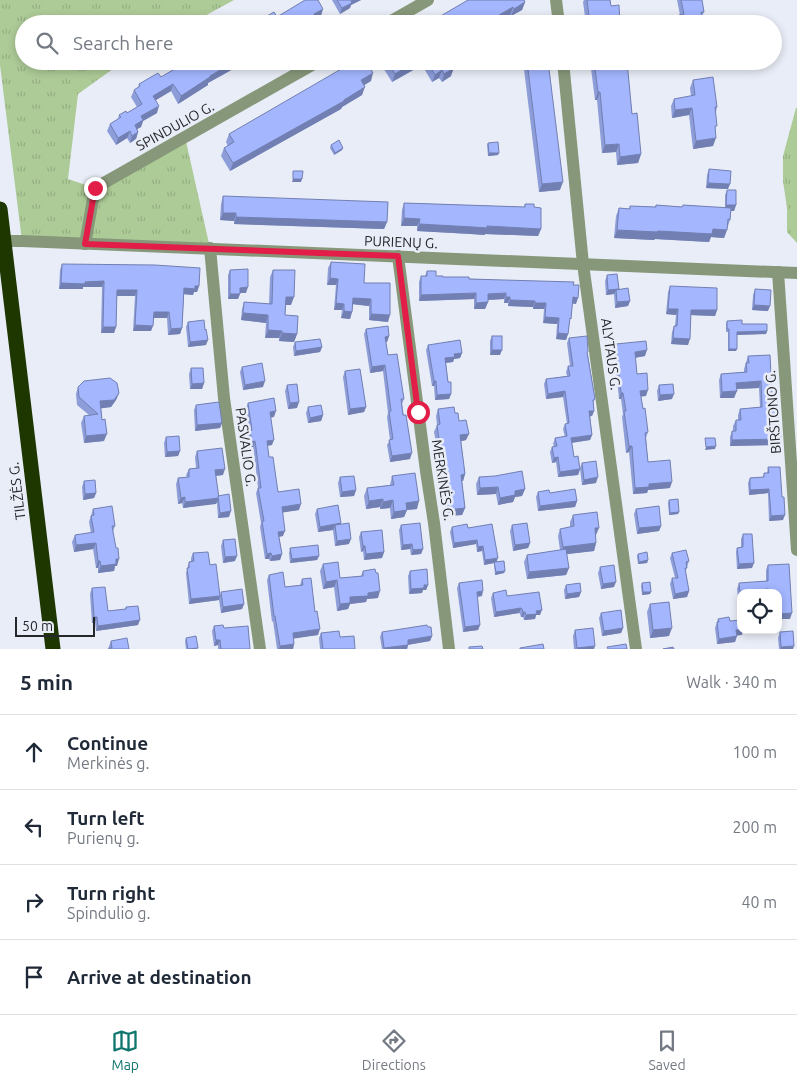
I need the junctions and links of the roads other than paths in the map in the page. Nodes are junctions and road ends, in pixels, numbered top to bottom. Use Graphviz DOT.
graph roads {
  1 [pos="428,0"];
  2 [pos="556,0"];
  3 [pos="402,15"];
  4 [pos="558,15"];
  5 [pos="303,70"];
  6 [pos="564,70"];
  7 [pos="0,209"];
  8 [pos="4,241"];
  9 [pos="85,244"];
  10 [pos="210,248"];
  11 [pos="398,256"];
  12 [pos="583,264"];
  13 [pos="778,272"];
  14 [pos="797,273"];
  15 [pos="797,550"];
  16 [pos="53,649"];
  17 [pos="260,649"];
  18 [pos="449,649"];
  19 [pos="636,649"];
  1 -- 3 [label="street"];
  2 -- 4 [label="street"];
  5 -- 9 [label="street, SPINDULIO G."];
  6 -- 12 [label="street, ALYTAUS G."];
  7 -- 8 [label="highway, TILŽĖS G."];
  8 -- 9 [label="street, PURIENŲ G."];
  8 -- 16 [label="highway, TILŽĖS G."];
  9 -- 10 [label="street, PURIENŲ G."];
  10 -- 11 [label="street, PURIENŲ G."];
  10 -- 17 [label="street, PASVALIO G."];
  11 -- 12 [label="street, PURIENŲ G."];
  11 -- 18 [label="street, MERKINĖS G."];
  12 -- 13 [label="street, PURIENŲ G."];
  12 -- 19 [label="street, ALYTAUS G."];
  13 -- 14 [label="street, PURIENŲ G."];
  13 -- 15 [label="street, BIRŠTONO G."];
}
